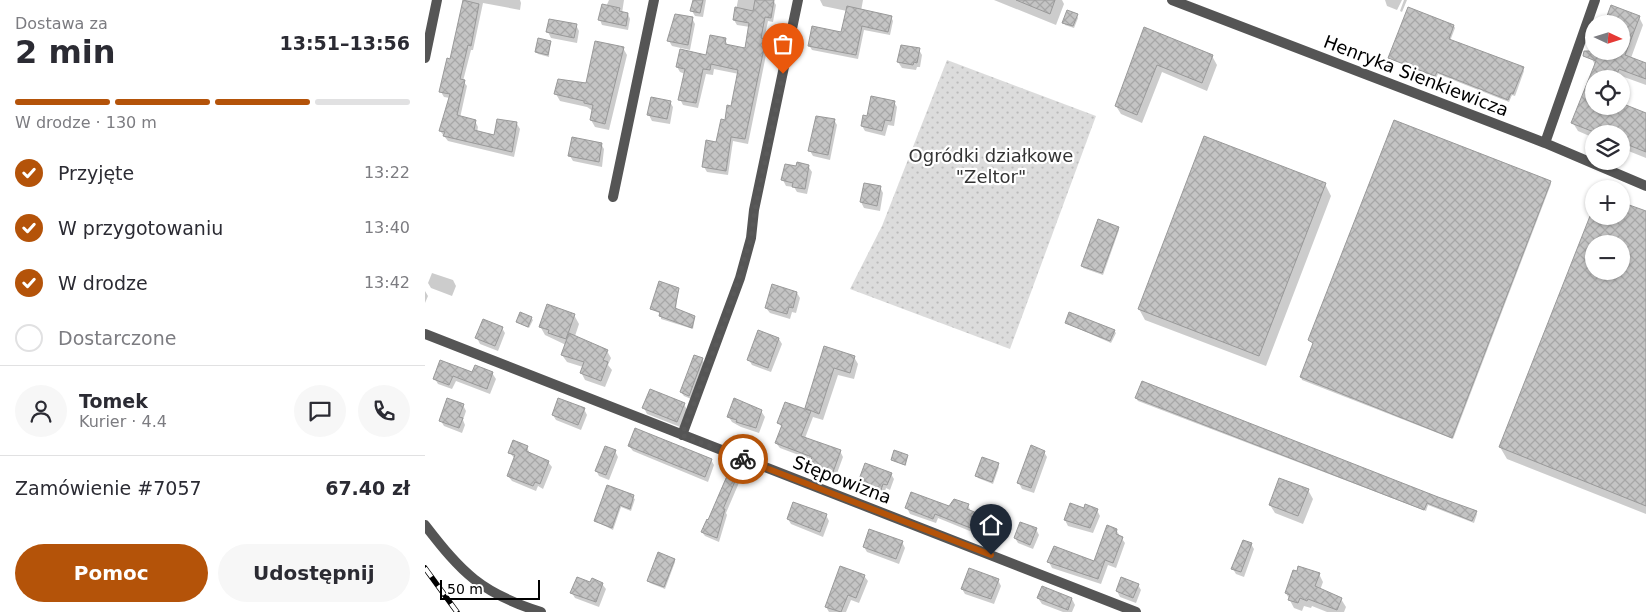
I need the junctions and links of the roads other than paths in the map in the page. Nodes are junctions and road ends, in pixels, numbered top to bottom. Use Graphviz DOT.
graph roads {
  1 [pos="437,0"];
  2 [pos="654,0"];
  3 [pos="798,0"];
  4 [pos="1172,0"];
  5 [pos="1595,0"];
  6 [pos="425,58"];
  7 [pos="1545,143"];
  8 [pos="1646,186"];
  9 [pos="613,197"];
  10 [pos="425,334"];
  11 [pos="682,435"];
  12 [pos="425,525"];
  13 [pos="541,612"];
  14 [pos="1137,612"];
  1 -- 6 [label="street"];
  2 -- 9 [label="street"];
  3 -- 11 [label="street"];
  4 -- 7 [label="street, Henryka Sienkiewicza"];
  5 -- 7 [label="street"];
  7 -- 8 [label="street, Henryka Sienkiewicza"];
  10 -- 11 [label="street, Stępowizna"];
  11 -- 14 [label="street, Stępowizna"];
  12 -- 13 [label="street"];
}
